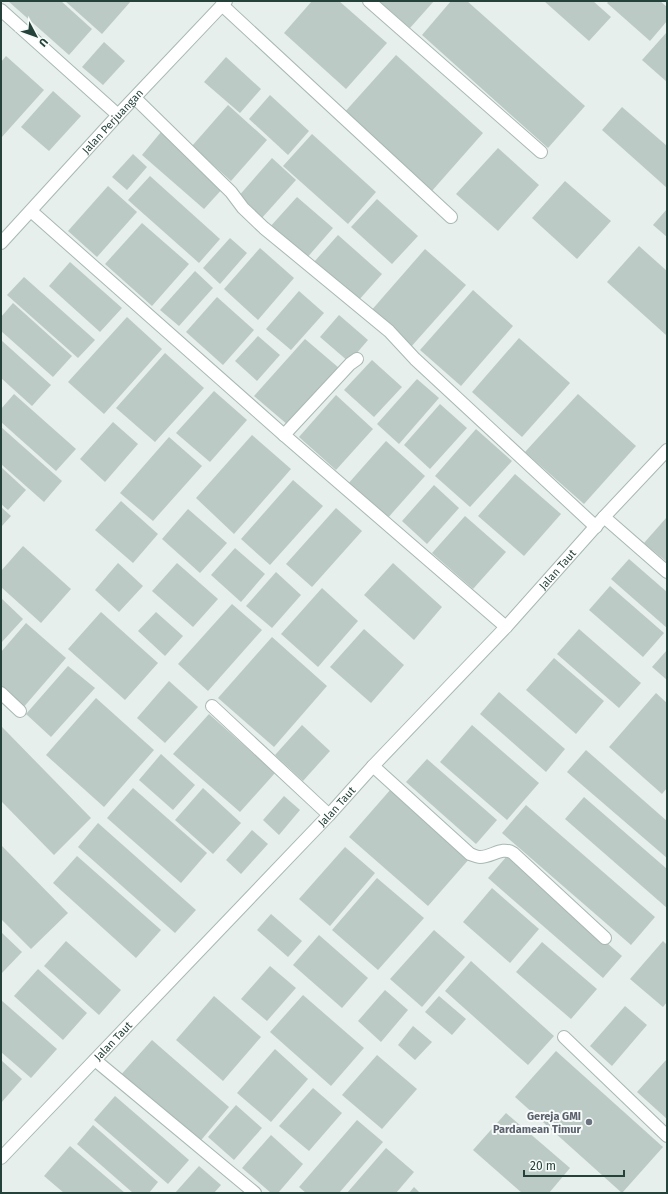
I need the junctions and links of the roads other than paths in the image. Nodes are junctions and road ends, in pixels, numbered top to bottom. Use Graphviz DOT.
graph roads {
  1 [pos="369,1"];
  2 [pos="224,3"];
  3 [pos="1,10"];
  4 [pos="135,98"];
  5 [pos="118,115"];
  6 [pos="541,152"];
  7 [pos="32,211"];
  8 [pos="451,217"];
  9 [pos="1,243"];
  10 [pos="357,359"];
  11 [pos="284,435"];
  12 [pos="667,450"];
  13 [pos="604,517"];
  14 [pos="596,527"];
  15 [pos="667,572"];
  16 [pos="506,627"];
  17 [pos="1,693"];
  18 [pos="212,706"];
  19 [pos="20,711"];
  20 [pos="373,766"];
  21 [pos="329,815"];
  22 [pos="605,938"];
  23 [pos="564,1037"];
  24 [pos="96,1060"];
  25 [pos="667,1136"];
  26 [pos="1,1158"];
  27 [pos="255,1193"];
  1 -- 6 [label="street"];
  2 -- 4 [label="street, Jalan Perjuangan"];
  2 -- 8 [label="street"];
  3 -- 5 [label="street"];
  4 -- 5 [label="street, Jalan Perjuangan"];
  4 -- 14 [label="street"];
  5 -- 7 [label="street, Jalan Perjuangan"];
  7 -- 9 [label="street, Jalan Perjuangan"];
  7 -- 11 [label="street"];
  10 -- 11 [label="street"];
  11 -- 16 [label="street"];
  12 -- 13 [label="street, Jalan Taut"];
  13 -- 14 [label="street, Jalan Taut"];
  13 -- 15 [label="street"];
  14 -- 16 [label="street, Jalan Taut"];
  16 -- 20 [label="street, Jalan Taut"];
  17 -- 19 [label="street"];
  18 -- 21 [label="street"];
  20 -- 21 [label="street, Jalan Taut"];
  20 -- 22 [label="street"];
  21 -- 24 [label="street, Jalan Taut"];
  23 -- 25 [label="street"];
  24 -- 26 [label="street, Jalan Taut"];
  24 -- 27 [label="street"];
}
